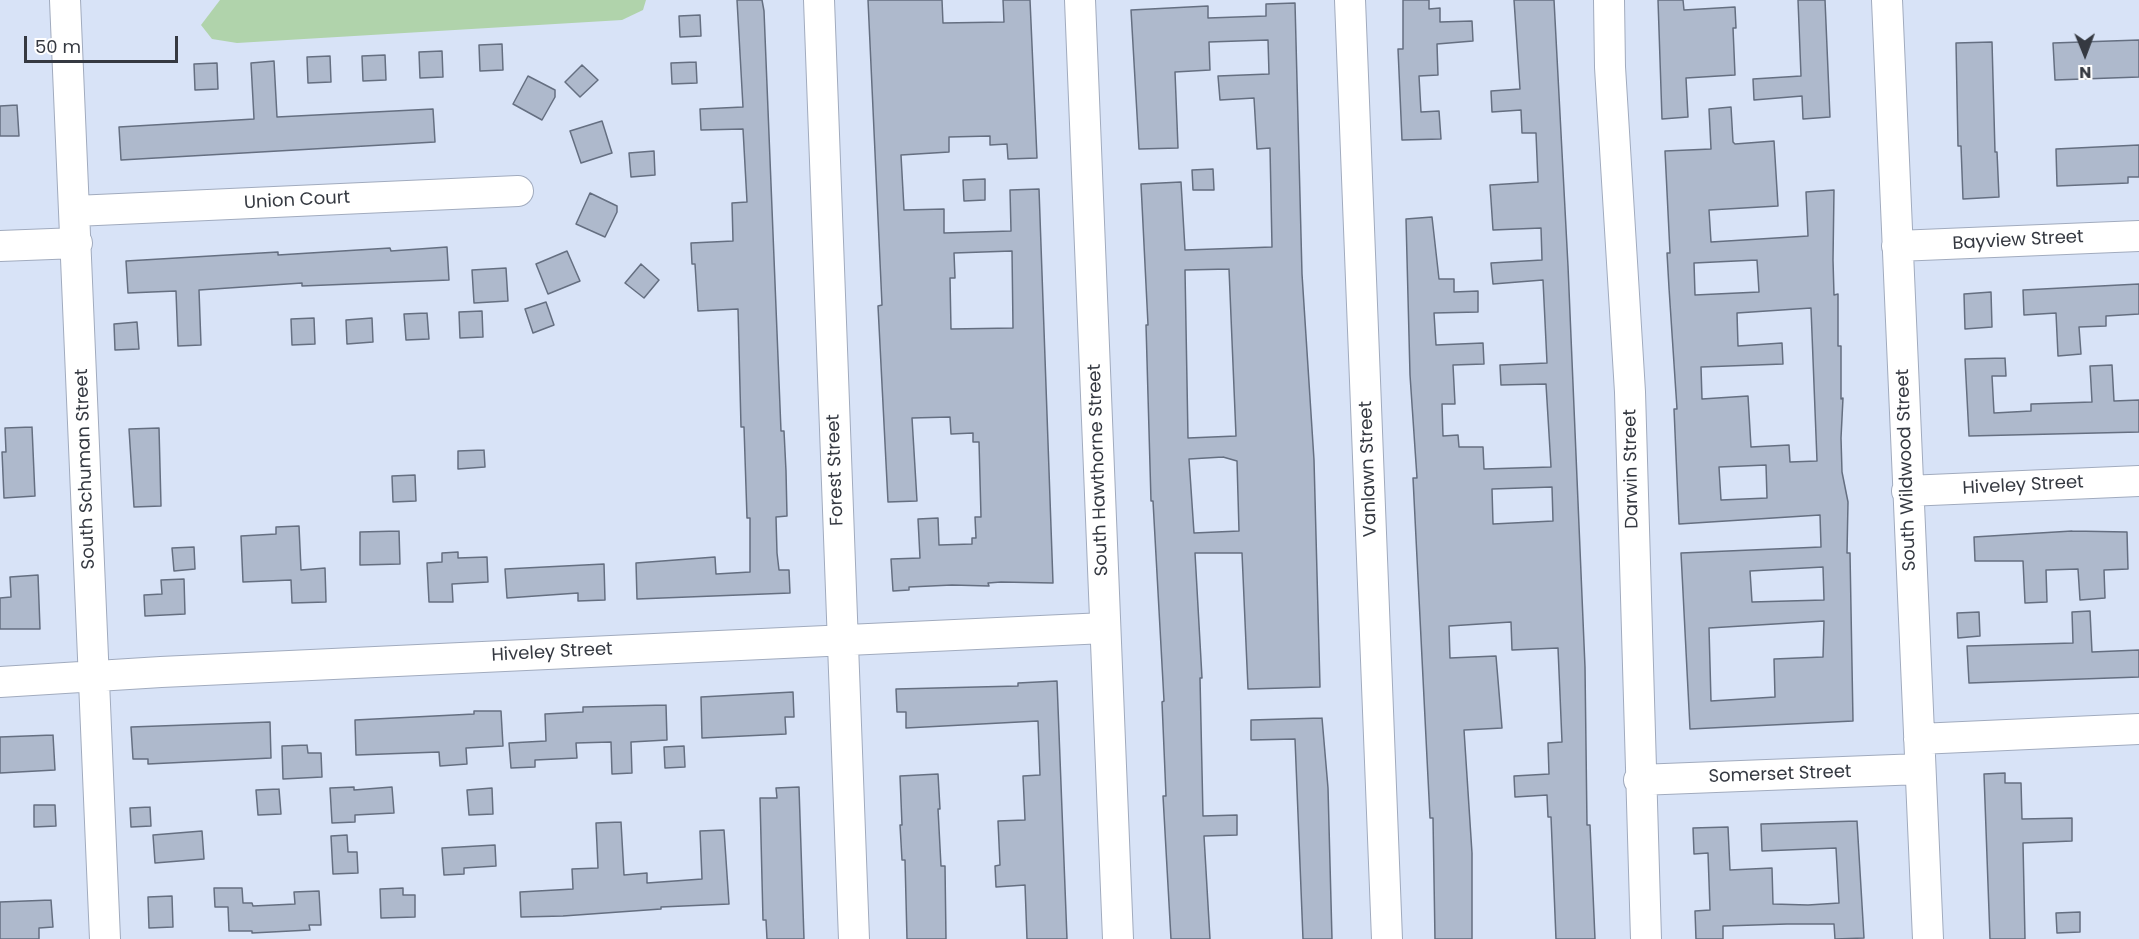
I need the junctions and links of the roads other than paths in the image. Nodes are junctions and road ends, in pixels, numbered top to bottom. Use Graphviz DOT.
graph roads {
  1 [pos="65,0"];
  2 [pos="819,0"];
  3 [pos="1080,0"];
  4 [pos="1350,0"];
  5 [pos="1609,0"];
  6 [pos="1895,0"];
  7 [pos="518,191"];
  8 [pos="75,211"];
  9 [pos="2139,236"];
  10 [pos="77,243"];
  11 [pos="0,246"];
  12 [pos="1897,246"];
  13 [pos="2139,481"];
  14 [pos="1907,491"];
  15 [pos="1105,628"];
  16 [pos="842,640"];
  17 [pos="95,676"];
  18 [pos="0,682"];
  19 [pos="2139,729"];
  20 [pos="1919,739"];
  21 [pos="1920,769"];
  22 [pos="1639,780"];
  23 [pos="105,939"];
  24 [pos="854,939"];
  25 [pos="1119,939"];
  26 [pos="1387,939"];
  27 [pos="1646,939"];
  28 [pos="1928,939"];
  1 -- 8 [label="street, South Schuman Street"];
  2 -- 16 [label="street, Forest Street"];
  3 -- 15 [label="street, South Hawthorne Street"];
  4 -- 26 [label="street, Vanlawn Street"];
  5 -- 22 [label="street, Darwin Street"];
  6 -- 12 [label="street, South Wildwood Street"];
  7 -- 8 [label="street, Union Court"];
  8 -- 10 [label="street, South Schuman Street"];
  9 -- 12 [label="street, Bayview Street"];
  10 -- 11 [label="street"];
  10 -- 17 [label="street, South Schuman Street"];
  12 -- 14 [label="street, South Wildwood Street"];
  13 -- 14 [label="street, Hiveley Street"];
  14 -- 20 [label="street, South Wildwood Street"];
  15 -- 16 [label="street, Hiveley Street"];
  15 -- 25 [label="street, South Hawthorne Street"];
  16 -- 17 [label="street, Hiveley Street"];
  16 -- 24 [label="street, Forest Street"];
  17 -- 18 [label="street, Hiveley Street"];
  17 -- 23 [label="street, South Schuman Street"];
  19 -- 20 [label="street"];
  20 -- 21 [label="street, South Wildwood Street"];
  21 -- 22 [label="street, Somerset Street"];
  21 -- 28 [label="street, South Wildwood Street"];
  22 -- 27 [label="street, Darwin Street"];
}
